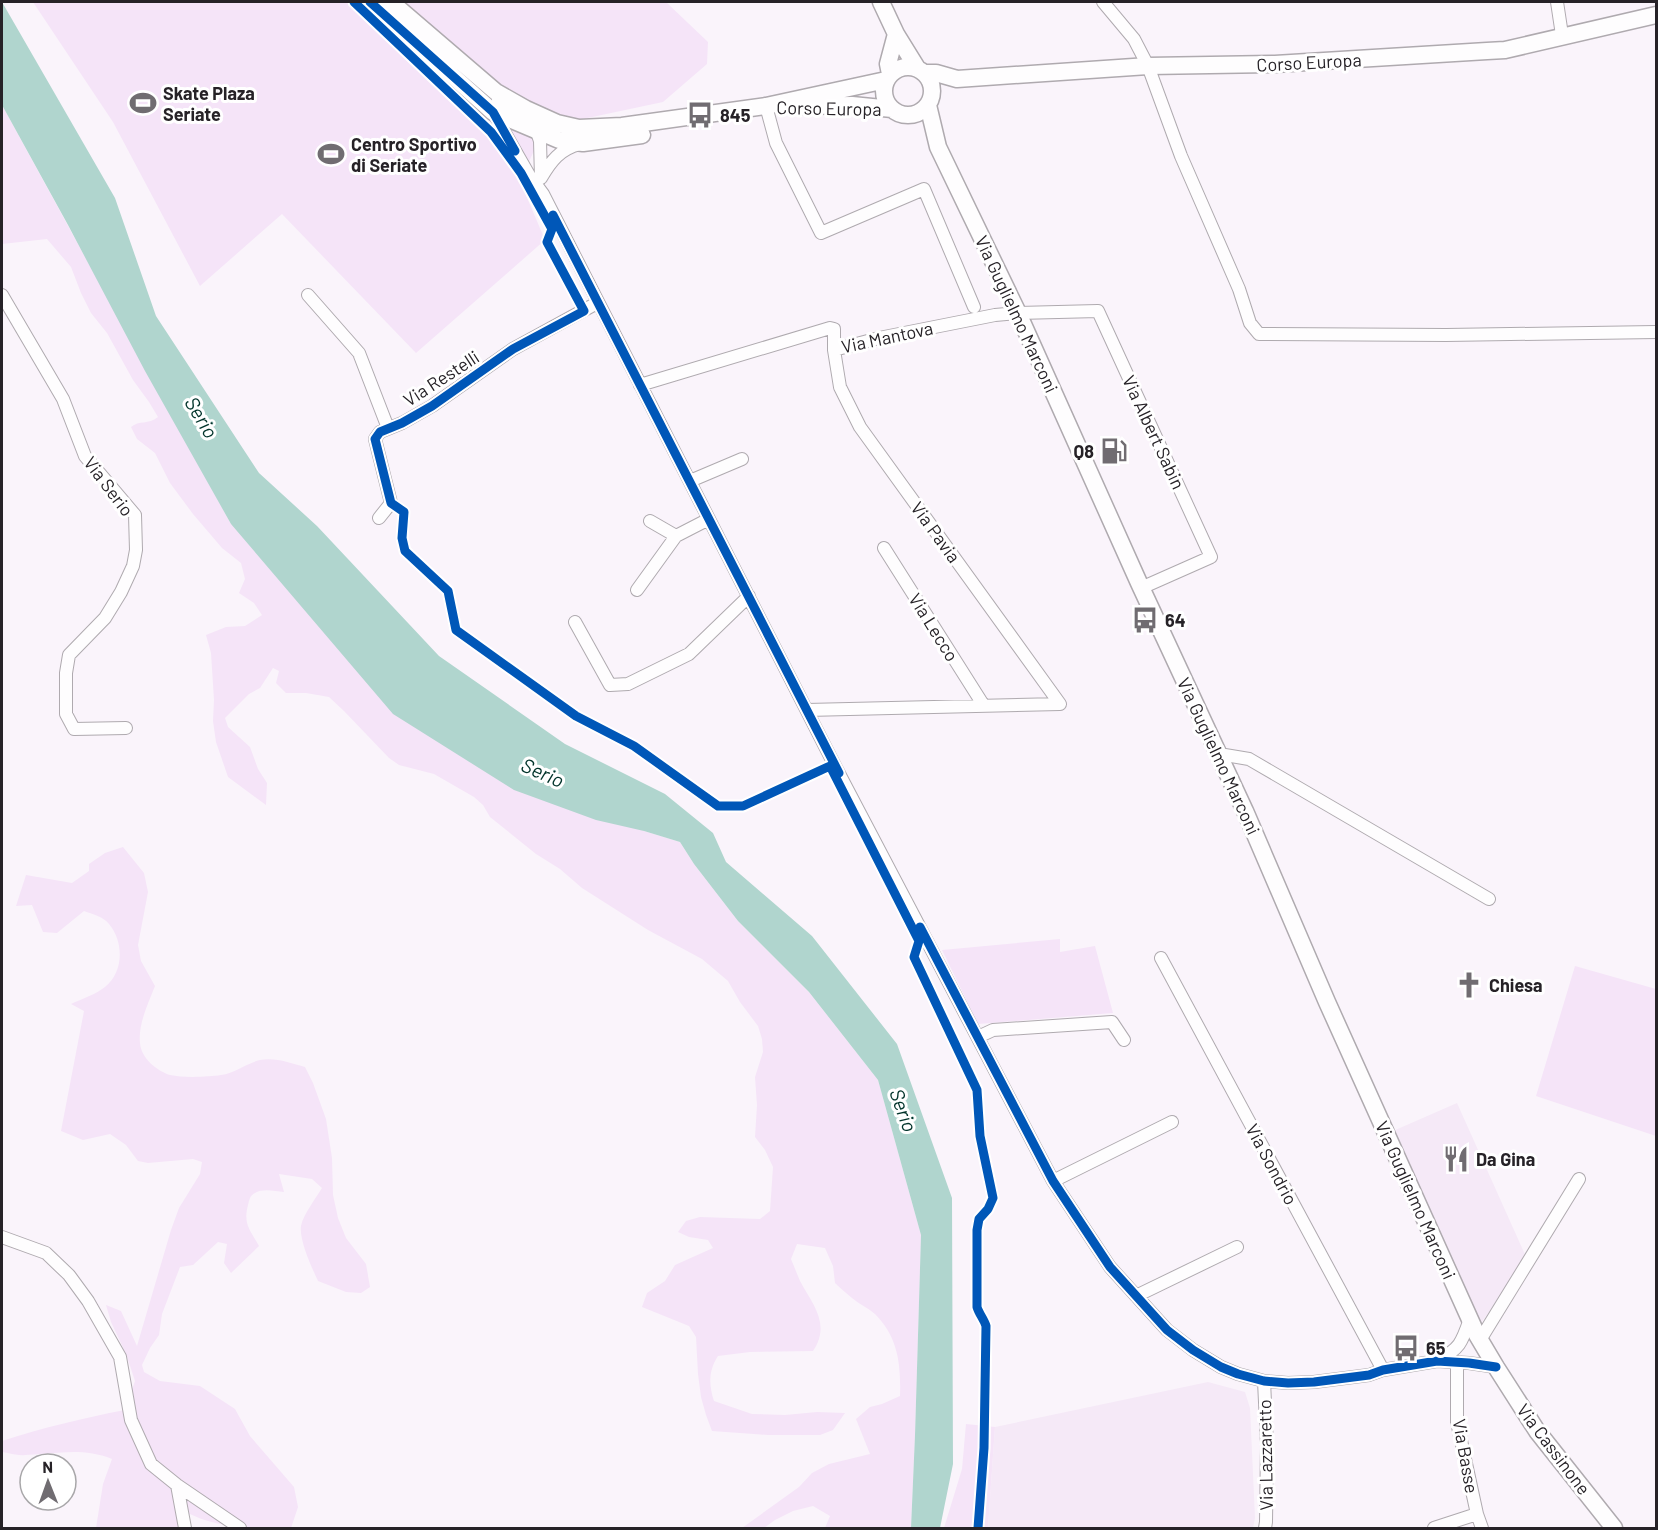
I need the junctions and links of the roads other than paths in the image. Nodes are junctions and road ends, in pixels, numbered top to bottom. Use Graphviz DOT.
graph roads {
  1 [pos="370,2"];
  2 [pos="391,2"];
  3 [pos="881,2"];
  4 [pos="1105,2"];
  5 [pos="1557,2"];
  6 [pos="1656,15"];
  7 [pos="424,31"];
  8 [pos="896,34"];
  9 [pos="1562,35"];
  10 [pos="1148,66"];
  11 [pos="921,70"];
  12 [pos="888,77"];
  13 [pos="957,79"];
  14 [pos="930,102"];
  15 [pos="766,106"];
  16 [pos="493,112"];
  17 [pos="900,112"];
  18 [pos="684,117"];
  19 [pos="537,132"];
  20 [pos="583,143"];
  21 [pos="938,147"];
  22 [pos="541,178"];
  23 [pos="543,194"];
  24 [pos="2,295"];
  25 [pos="308,295"];
  26 [pos="597,303"];
  27 [pos="974,308"];
  28 [pos="1018,313"];
  29 [pos="1656,332"];
  30 [pos="834,350"];
  31 [pos="640,385"];
  32 [pos="388,428"];
  33 [pos="742,459"];
  34 [pos="690,481"];
  35 [pos="379,518"];
  36 [pos="709,519"];
  37 [pos="650,522"];
  38 [pos="676,536"];
  39 [pos="884,548"];
  40 [pos="1141,588"];
  41 [pos="638,590"];
  42 [pos="749,596"];
  43 [pos="575,622"];
  44 [pos="984,706"];
  45 [pos="807,710"];
  46 [pos="126,728"];
  47 [pos="1219,754"];
  48 [pos="1489,899"];
  49 [pos="1161,958"];
  50 [pos="978,1037"];
  51 [pos="1124,1040"];
  52 [pos="1173,1122"];
  53 [pos="1579,1179"];
  54 [pos="1053,1181"];
  55 [pos="2,1237"];
  56 [pos="1237,1247"];
  57 [pos="1136,1296"];
  58 [pos="1470,1319"];
  59 [pos="1480,1340"];
  60 [pos="1437,1361"];
  61 [pos="1457,1362"];
  62 [pos="1496,1367"];
  63 [pos="1383,1370"];
  64 [pos="1264,1381"];
  65 [pos="177,1485"];
  66 [pos="1477,1514"];
  67 [pos="185,1528"];
  68 [pos="240,1528"];
  69 [pos="1265,1528"];
  70 [pos="1434,1528"];
  71 [pos="1482,1528"];
  72 [pos="1614,1528"];
  1 -- 16 [label="main road, Corso Europa"];
  2 -- 7 [label="main road, Corso Europa"];
  3 -- 8 [label="main road"];
  4 -- 10 [label="street"];
  5 -- 9 [label="street"];
  6 -- 9 [label="main road, Corso Europa"];
  7 -- 18 [label="main road, Corso Europa"];
  7 -- 19 [label="street"];
  8 -- 11 [label="main road"];
  8 -- 12 [label="main road"];
  9 -- 10 [label="main road, Corso Europa"];
  10 -- 13 [label="main road, Corso Europa"];
  10 -- 29 [label="street"];
  11 -- 12 [label="main road, Corso Europa"];
  11 -- 13 [label="main road, Corso Europa"];
  11 -- 14 [label="main road"];
  12 -- 15 [label="main road, Corso Europa"];
  12 -- 17 [label="main road, Corso Europa"];
  13 -- 14 [label="main road, Corso Europa"];
  14 -- 17 [label="main road, Corso Europa"];
  14 -- 21 [label="main road, Via Guglielmo Marconi"];
  15 -- 17 [label="main road, Corso Europa"];
  15 -- 18 [label="main road, Corso Europa"];
  15 -- 27 [label="street"];
  16 -- 19 [label="main road, Corso Europa"];
  16 -- 23 [label="street"];
  17 -- 21 [label="main road, Via Guglielmo Marconi"];
  18 -- 20 [label="main road, Corso Europa"];
  19 -- 20 [label="main road, Corso Europa"];
  19 -- 22 [label="street"];
  20 -- 22 [label="street"];
  21 -- 28 [label="main road, Via Guglielmo Marconi"];
  22 -- 23 [label="street"];
  23 -- 26 [label="street"];
  24 -- 46 [label="street, Via Serio"];
  25 -- 32 [label="street, Via Restelli"];
  26 -- 31 [label="street"];
  26 -- 32 [label="street, Via Restelli"];
  28 -- 30 [label="street, Via Mantova"];
  28 -- 40 [label="main road, Via Guglielmo Marconi"];
  28 -- 40 [label="street, Via Albert Sabin"];
  30 -- 31 [label="street, Via Mantova"];
  30 -- 44 [label="street, Via Pavia"];
  31 -- 34 [label="street"];
  32 -- 35 [label="street"];
  33 -- 34 [label="street"];
  34 -- 36 [label="street"];
  36 -- 38 [label="street"];
  36 -- 42 [label="street"];
  37 -- 38 [label="street"];
  38 -- 41 [label="street"];
  39 -- 44 [label="street, Via Lecco"];
  40 -- 47 [label="main road, Via Guglielmo Marconi"];
  42 -- 43 [label="street"];
  42 -- 45 [label="street"];
  44 -- 45 [label="street"];
  45 -- 50 [label="street"];
  47 -- 48 [label="street"];
  47 -- 58 [label="main road, Via Guglielmo Marconi"];
  49 -- 63 [label="street, Via Sondrio"];
  50 -- 51 [label="street"];
  50 -- 54 [label="street"];
  52 -- 54 [label="street"];
  53 -- 59 [label="street"];
  54 -- 57 [label="street"];
  55 -- 65 [label="street"];
  56 -- 57 [label="street"];
  57 -- 64 [label="street"];
  58 -- 59 [label="main road, Via Guglielmo Marconi"];
  58 -- 60 [label="street"];
  59 -- 62 [label="main road, Via Guglielmo Marconi"];
  60 -- 61 [label="street"];
  60 -- 63 [label="street"];
  61 -- 62 [label="street"];
  61 -- 66 [label="street, Via Basse"];
  62 -- 72 [label="main road, Via Cassinone"];
  63 -- 64 [label="street"];
  64 -- 69 [label="street, Via Lazzaretto"];
  65 -- 67 [label="street"];
  65 -- 68 [label="street"];
  66 -- 70 [label="street, Via Basse"];
  66 -- 71 [label="street, Via Basse"];
}
